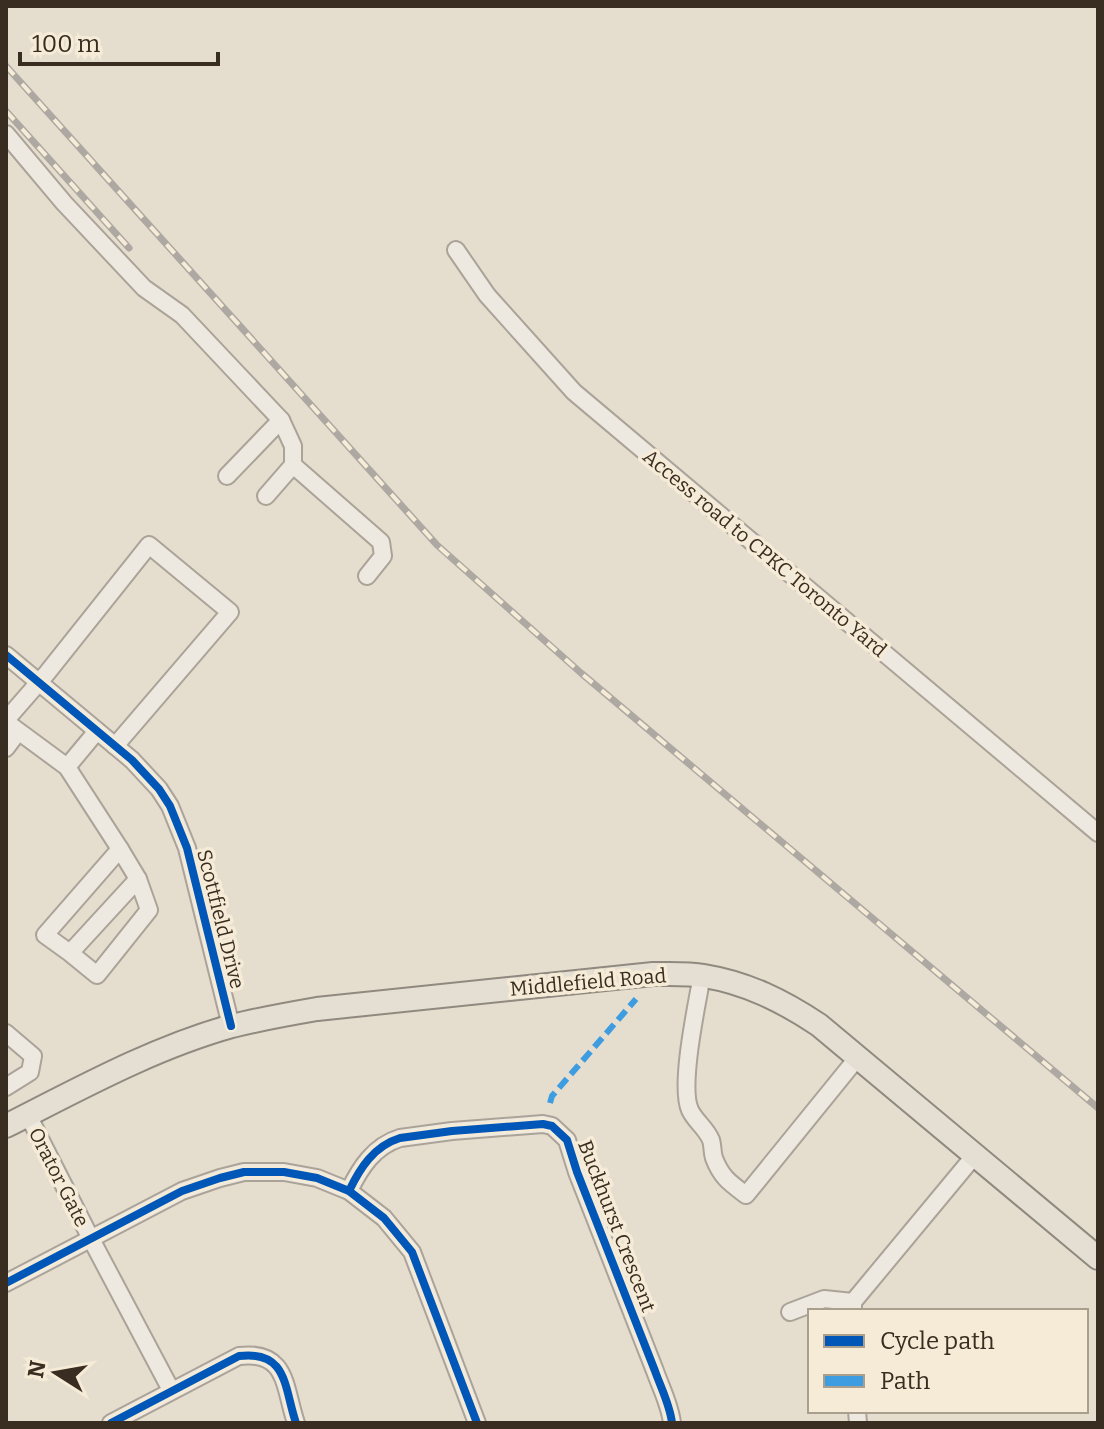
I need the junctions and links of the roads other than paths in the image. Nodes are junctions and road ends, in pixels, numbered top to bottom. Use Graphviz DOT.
graph roads {
  1 [pos="6,134"];
  2 [pos="456,250"];
  3 [pos="281,420"];
  4 [pos="293,465"];
  5 [pos="227,476"];
  6 [pos="266,496"];
  7 [pos="367,576"];
  8 [pos="6,655"];
  9 [pos="39,683"];
  10 [pos="10,725"];
  11 [pos="97,731"];
  12 [pos="115,746"];
  13 [pos="6,748"];
  14 [pos="67,767"];
  15 [pos="1098,833"];
  16 [pos="120,849"];
  17 [pos="138,879"];
  18 [pos="70,953"];
  19 [pos="702,975"];
  20 [pos="231,1026"];
  21 [pos="6,1033"];
  22 [pos="858,1057"];
  23 [pos="6,1087"];
  24 [pos="28,1115"];
  25 [pos="6,1126"];
  26 [pos="975,1155"];
  27 [pos="349,1191"];
  28 [pos="91,1239"];
  29 [pos="1098,1258"];
  30 [pos="6,1283"];
  31 [pos="853,1307"];
  32 [pos="790,1312"];
  33 [pos="171,1390"];
  34 [pos="111,1423"];
  35 [pos="296,1423"];
  36 [pos="477,1423"];
  37 [pos="672,1423"];
  1 -- 3 [label="street"];
  2 -- 15 [label="street, Access road to CPKC Toronto Yard"];
  3 -- 4 [label="street"];
  3 -- 5 [label="street"];
  4 -- 6 [label="street"];
  4 -- 7 [label="street"];
  8 -- 9 [label="street, Scottfield Drive"];
  9 -- 10 [label="street"];
  9 -- 11 [label="street, Scottfield Drive"];
  9 -- 12 [label="street"];
  10 -- 13 [label="street"];
  10 -- 14 [label="street"];
  11 -- 12 [label="street, Scottfield Drive"];
  11 -- 14 [label="street"];
  12 -- 20 [label="street, Scottfield Drive"];
  14 -- 16 [label="street"];
  16 -- 17 [label="street"];
  16 -- 18 [label="street"];
  17 -- 18 [label="street"];
  17 -- 18 [label="street"];
  19 -- 20 [label="main road, Middlefield Road"];
  19 -- 22 [label="main road, Middlefield Road"];
  19 -- 22 [label="street"];
  20 -- 24 [label="main road, Middlefield Road"];
  21 -- 23 [label="street"];
  22 -- 26 [label="main road, Middlefield Road"];
  24 -- 25 [label="main road, Middlefield Road"];
  24 -- 28 [label="street, Orator Gate"];
  26 -- 29 [label="main road, Middlefield Road"];
  26 -- 31 [label="street"];
  27 -- 28 [label="street"];
  27 -- 36 [label="street"];
  27 -- 37 [label="street, Buckhurst Crescent"];
  28 -- 30 [label="street"];
  28 -- 33 [label="street, Orator Gate"];
  31 -- 32 [label="street"];
  33 -- 34 [label="street"];
  33 -- 35 [label="street"];
}
